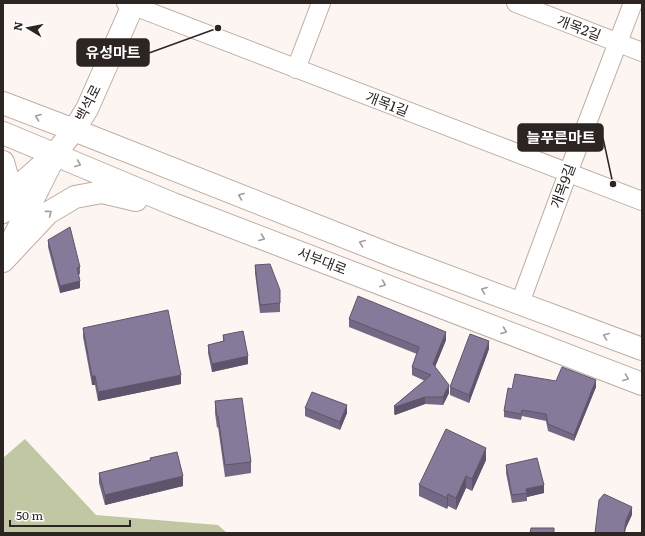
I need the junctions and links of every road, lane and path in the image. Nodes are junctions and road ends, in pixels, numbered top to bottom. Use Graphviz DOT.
graph roads {
  1 [pos="321,3"];
  2 [pos="516,3"];
  3 [pos="633,3"];
  4 [pos="131,4"];
  5 [pos="618,43"];
  6 [pos="642,52"];
  7 [pos="296,69"];
  8 [pos="3,103"];
  9 [pos="74,130"];
  10 [pos="3,133"];
  11 [pos="54,154"];
  12 [pos="3,162"];
  13 [pos="568,173"];
  14 [pos="3,190"];
  15 [pos="642,201"];
  16 [pos="173,204"];
  17 [pos="3,212"];
  18 [pos="3,259"];
  19 [pos="520,303"];
  20 [pos="642,350"];
  21 [pos="642,384"];
  1 -- 7 [label="street"];
  2 -- 5 [label="street, 개목2길"];
  3 -- 5 [label="street, 개목9길"];
  4 -- 7 [label="street, 개목1길"];
  4 -- 9 [label="main road, 백석로"];
  5 -- 6 [label="street, 개목2길"];
  5 -- 13 [label="street, 개목9길"];
  7 -- 13 [label="street, 개목1길"];
  9 -- 8 [label="main road, one-way"];
  9 -- 11 [label="main road, 백석로"];
  19 -- 9 [label="main road, one-way"];
  10 -- 11 [label="main road, 서부대로"];
  11 -- 16 [label="main road, 서부대로, one-way"];
  11 -- 17 [label="main road, 백석로"];
  11 -- 18 [label="main road, 백석로"];
  12 -- 14 [label="main road"];
  13 -- 15 [label="street, 개목1길"];
  13 -- 19 [label="street, 개목9길"];
  18 -- 16 [label="main road, one-way"];
  16 -- 21 [label="main road, 서부대로, one-way"];
  20 -- 19 [label="main road, one-way"];
}
